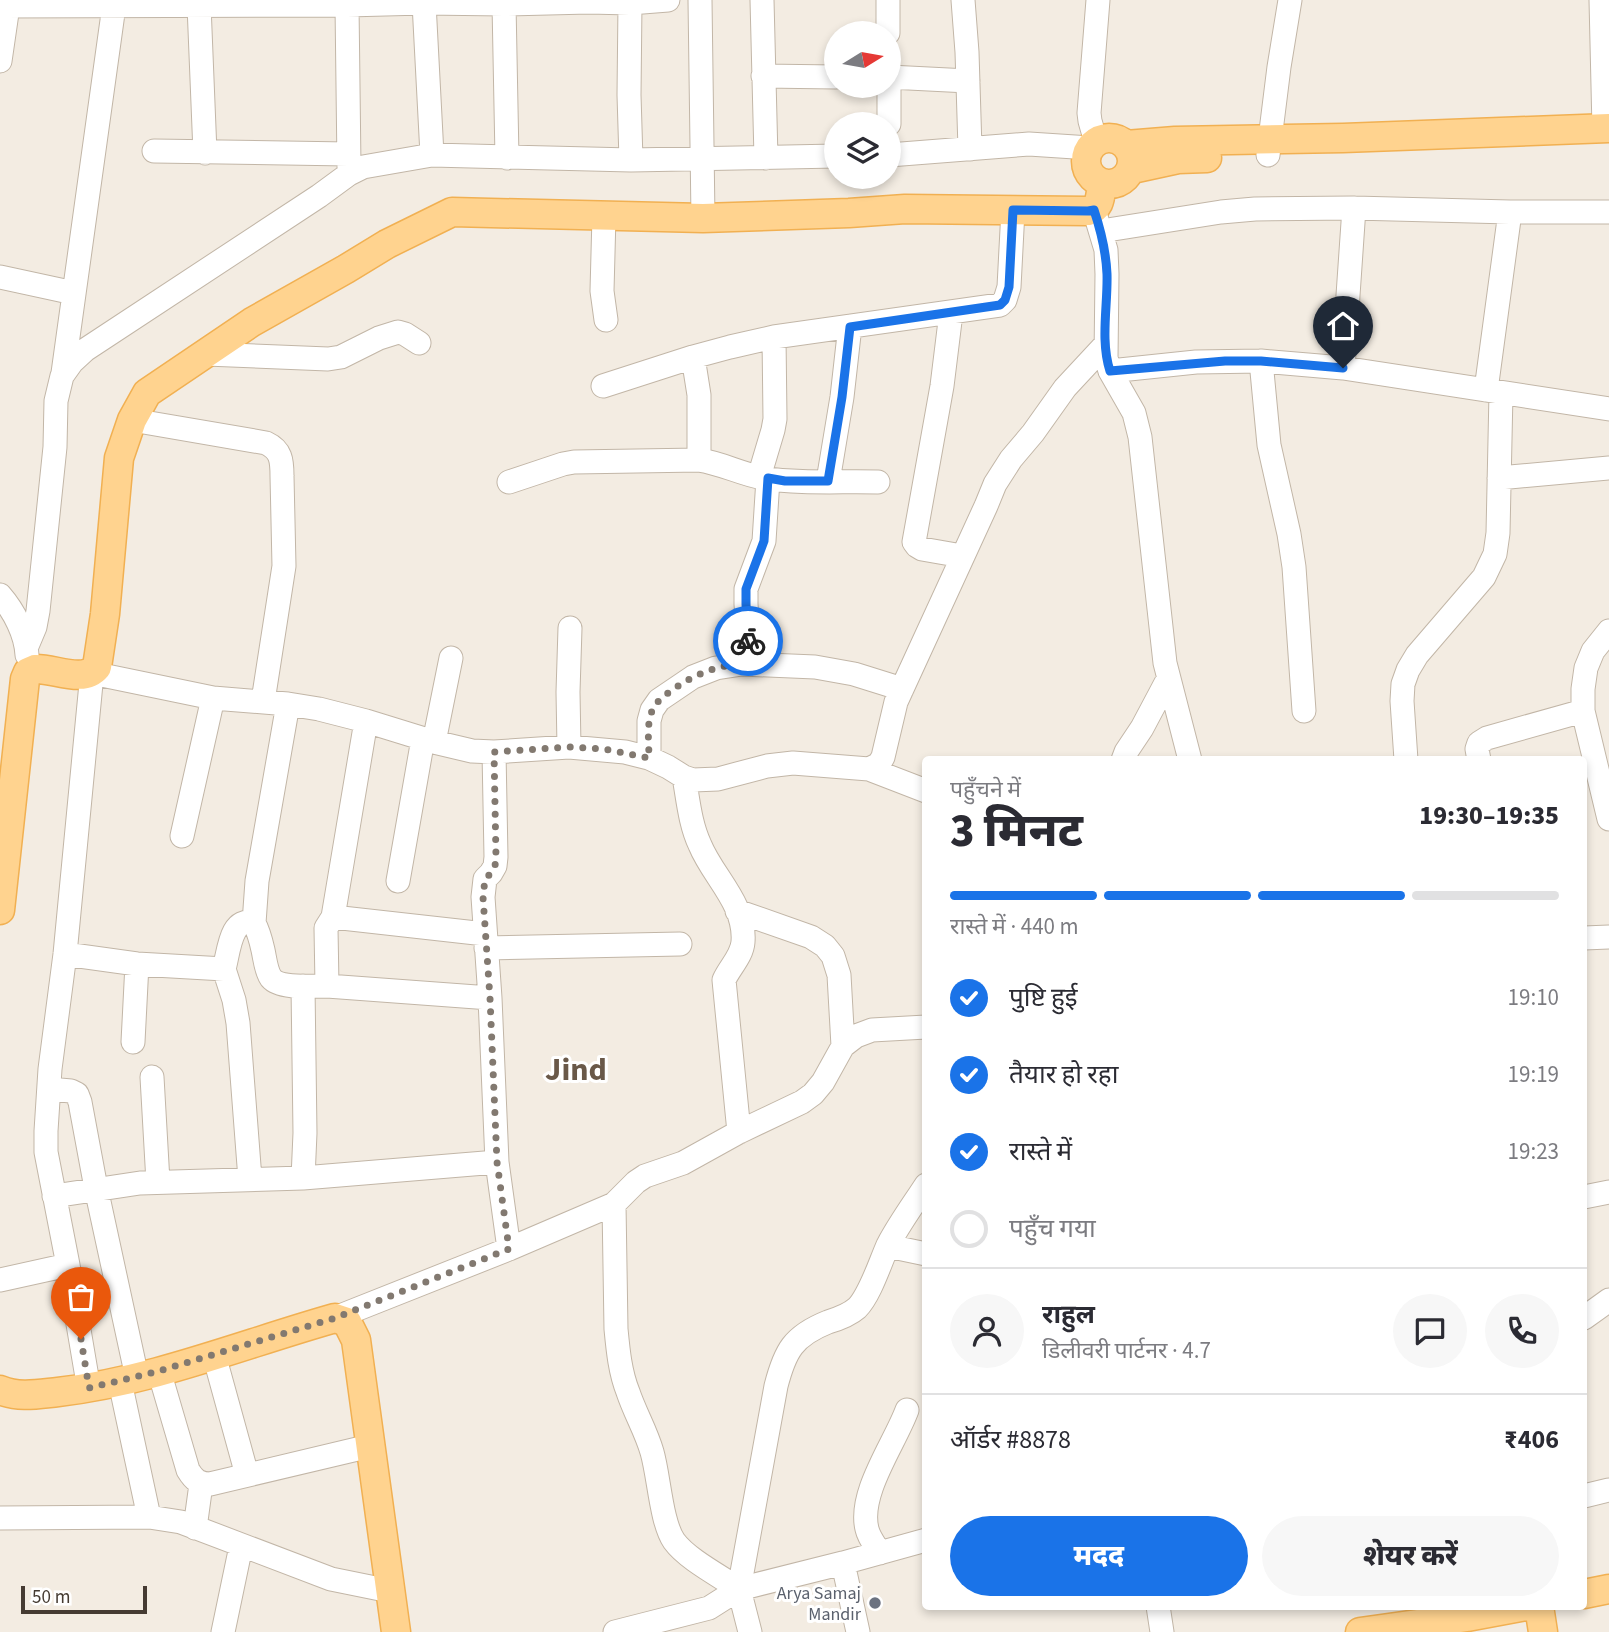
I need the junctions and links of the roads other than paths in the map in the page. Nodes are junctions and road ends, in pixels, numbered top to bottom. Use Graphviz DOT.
graph roads {
  1 [pos="667,0"];
  2 [pos="700,0"];
  3 [pos="762,0"];
  4 [pos="888,0"];
  5 [pos="964,0"];
  6 [pos="1098,0"];
  7 [pos="1290,0"];
  8 [pos="1601,0"];
  9 [pos="589,1"];
  10 [pos="268,2"];
  11 [pos="489,2"];
  12 [pos="424,3"];
  13 [pos="629,3"];
  14 [pos="199,5"];
  15 [pos="347,5"];
  16 [pos="4,6"];
  17 [pos="114,6"];
  18 [pos="888,21"];
  19 [pos="0,61"];
  20 [pos="763,76"];
  21 [pos="824,77"];
  22 [pos="901,78"];
  23 [pos="968,81"];
  24 [pos="1607,134"];
  25 [pos="1093,145"];
  26 [pos="1269,147"];
  27 [pos="970,149"];
  28 [pos="154,152"];
  29 [pos="205,153"];
  30 [pos="901,154"];
  31 [pos="432,155"];
  32 [pos="824,156"];
  33 [pos="1129,157"];
  34 [pos="507,158"];
  35 [pos="766,158"];
  36 [pos="631,160"];
  37 [pos="702,160"];
  38 [pos="348,164"];
  39 [pos="1099,208"];
  40 [pos="1354,208"];
  41 [pos="1013,210"];
  42 [pos="1510,212"];
  43 [pos="1609,212"];
  44 [pos="604,216"];
  45 [pos="703,218"];
  46 [pos="0,277"];
  47 [pos="74,293"];
  48 [pos="951,313"];
  49 [pos="606,320"];
  50 [pos="850,327"];
  51 [pos="774,337"];
  52 [pos="419,343"];
  53 [pos="1105,345"];
  54 [pos="206,354"];
  55 [pos="693,357"];
  56 [pos="1261,361"];
  57 [pos="1343,368"];
  58 [pos="1110,371"];
  59 [pos="62,376"];
  60 [pos="603,386"];
  61 [pos="1493,392"];
  62 [pos="1609,409"];
  63 [pos="132,420"];
  64 [pos="699,460"];
  65 [pos="1609,468"];
  66 [pos="763,478"];
  67 [pos="1499,478"];
  68 [pos="828,481"];
  69 [pos="509,482"];
  70 [pos="878,482"];
  71 [pos="962,556"];
  72 [pos="0,595"];
  73 [pos="570,628"];
  74 [pos="1609,631"];
  75 [pos="27,659"];
  76 [pos="451,659"];
  77 [pos="750,664"];
  78 [pos="92,673"];
  79 [pos="1168,679"];
  80 [pos="901,689"];
  81 [pos="213,698"];
  82 [pos="263,701"];
  83 [pos="288,704"];
  84 [pos="1304,711"];
  85 [pos="1583,711"];
  86 [pos="366,721"];
  87 [pos="428,741"];
  88 [pos="569,747"];
  89 [pos="494,752"];
  90 [pos="1124,756"];
  91 [pos="1190,756"];
  92 [pos="1406,756"];
  93 [pos="1478,756"];
  94 [pos="649,758"];
  95 [pos="1602,761"];
  96 [pos="869,769"];
  97 [pos="684,777"];
  98 [pos="922,789"];
  99 [pos="6,800"];
  100 [pos="1609,819"];
  101 [pos="182,836"];
  102 [pos="398,881"];
  103 [pos="1,895"];
  104 [pos="737,911"];
  105 [pos="333,917"];
  106 [pos="254,923"];
  107 [pos="1609,937"];
  108 [pos="1587,938"];
  109 [pos="486,941"];
  110 [pos="680,944"];
  111 [pos="65,954"];
  112 [pos="137,964"];
  113 [pos="224,969"];
  114 [pos="303,986"];
  115 [pos="327,986"];
  116 [pos="490,998"];
  117 [pos="922,1027"];
  118 [pos="133,1042"];
  119 [pos="843,1046"];
  120 [pos="152,1077"];
  121 [pos="49,1089"];
  122 [pos="739,1132"];
  123 [pos="497,1162"];
  124 [pos="303,1178"];
  125 [pos="250,1179"];
  126 [pos="158,1182"];
  127 [pos="96,1188"];
  128 [pos="922,1191"];
  129 [pos="1609,1192"];
  130 [pos="54,1196"];
  131 [pos="1587,1196"];
  132 [pos="614,1204"];
  133 [pos="888,1246"];
  134 [pos="509,1249"];
  135 [pos="922,1253"];
  136 [pos="68,1265"];
  137 [pos="0,1280"];
  138 [pos="1609,1300"];
  139 [pos="1587,1316"];
  140 [pos="335,1318"];
  141 [pos="214,1355"];
  142 [pos="138,1377"];
  143 [pos="89,1388"];
  144 [pos="0,1390"];
  145 [pos="908,1410"];
  146 [pos="370,1446"];
  147 [pos="247,1475"];
  148 [pos="201,1484"];
  149 [pos="1609,1490"];
  150 [pos="1587,1495"];
  151 [pos="149,1517"];
  152 [pos="0,1518"];
  153 [pos="195,1528"];
  154 [pos="922,1541"];
  155 [pos="241,1546"];
  156 [pos="880,1553"];
  157 [pos="843,1563"];
  158 [pos="739,1589"];
  159 [pos="1609,1589"];
  160 [pos="390,1591"];
  161 [pos="1587,1593"];
  162 [pos="1159,1610"];
  163 [pos="1486,1610"];
  164 [pos="1540,1610"];
  165 [pos="1466,1612"];
  166 [pos="227,1631"];
  167 [pos="396,1632"];
  168 [pos="615,1632"];
  169 [pos="750,1632"];
  170 [pos="858,1632"];
  171 [pos="1162,1632"];
  172 [pos="1360,1632"];
  173 [pos="1544,1632"];
  1 -- 13 [label="street"];
  2 -- 37 [label="street"];
  3 -- 20 [label="street"];
  4 -- 18 [label="street"];
  5 -- 23 [label="street"];
  6 -- 25 [label="street"];
  7 -- 26 [label="street"];
  8 -- 24 [label="street"];
  9 -- 11 [label="street"];
  9 -- 13 [label="street"];
  10 -- 14 [label="street"];
  10 -- 15 [label="street"];
  11 -- 12 [label="street"];
  11 -- 34 [label="street"];
  12 -- 15 [label="street"];
  12 -- 31 [label="street"];
  13 -- 36 [label="street"];
  14 -- 17 [label="street"];
  14 -- 29 [label="street"];
  15 -- 38 [label="street"];
  16 -- 17 [label="street"];
  16 -- 19 [label="street"];
  17 -- 47 [label="street"];
  20 -- 21 [label="street"];
  20 -- 35 [label="street"];
  22 -- 23 [label="street"];
  23 -- 27 [label="street"];
  24 -- 26 [label="main road"];
  25 -- 27 [label="street"];
  25 -- 33 [label="main road"];
  25 -- 39 [label="main road"];
  26 -- 33 [label="main road"];
  27 -- 30 [label="street"];
  28 -- 29 [label="street"];
  29 -- 38 [label="street"];
  31 -- 34 [label="street"];
  31 -- 38 [label="street"];
  32 -- 35 [label="street"];
  33 -- 39 [label="main road"];
  34 -- 36 [label="street"];
  35 -- 37 [label="street"];
  36 -- 37 [label="street"];
  37 -- 45 [label="street"];
  38 -- 59 [label="street"];
  39 -- 40 [label="street"];
  39 -- 41 [label="main road"];
  39 -- 53 [label="street"];
  40 -- 42 [label="street"];
  40 -- 57 [label="street"];
  41 -- 45 [label="main road"];
  41 -- 48 [label="street"];
  42 -- 43 [label="street"];
  42 -- 61 [label="street"];
  44 -- 45 [label="main road"];
  44 -- 49 [label="street"];
  44 -- 54 [label="main road"];
  46 -- 47 [label="street"];
  47 -- 59 [label="street"];
  48 -- 50 [label="street"];
  48 -- 71 [label="street"];
  50 -- 51 [label="street"];
  50 -- 68 [label="street"];
  51 -- 55 [label="street"];
  51 -- 66 [label="street"];
  52 -- 54 [label="street"];
  53 -- 58 [label="street"];
  53 -- 71 [label="street"];
  54 -- 63 [label="main road"];
  55 -- 60 [label="street"];
  55 -- 64 [label="street"];
  56 -- 57 [label="street"];
  56 -- 58 [label="street"];
  56 -- 84 [label="street"];
  57 -- 61 [label="street"];
  58 -- 79 [label="street"];
  59 -- 75 [label="street"];
  61 -- 62 [label="street"];
  61 -- 67 [label="street"];
  63 -- 78 [label="main road"];
  63 -- 82 [label="street"];
  64 -- 66 [label="street"];
  64 -- 69 [label="street"];
  65 -- 67 [label="street"];
  66 -- 68 [label="street"];
  66 -- 77 [label="street"];
  67 -- 92 [label="street"];
  68 -- 70 [label="street"];
  71 -- 80 [label="street"];
  72 -- 75 [label="street"];
  73 -- 88 [label="street"];
  74 -- 85 [label="street"];
  75 -- 78 [label="main road"];
  75 -- 99 [label="main road"];
  76 -- 87 [label="street"];
  77 -- 80 [label="street"];
  77 -- 94 [label="street"];
  78 -- 81 [label="street"];
  78 -- 111 [label="street"];
  79 -- 90 [label="street"];
  79 -- 91 [label="street"];
  80 -- 96 [label="street"];
  81 -- 82 [label="street"];
  81 -- 101 [label="street"];
  82 -- 83 [label="street"];
  83 -- 86 [label="street"];
  83 -- 106 [label="street"];
  85 -- 93 [label="street"];
  85 -- 95 [label="street"];
  86 -- 87 [label="street"];
  86 -- 105 [label="street"];
  87 -- 89 [label="street"];
  87 -- 102 [label="street"];
  88 -- 89 [label="street"];
  88 -- 94 [label="street"];
  89 -- 109 [label="street"];
  94 -- 97 [label="street"];
  95 -- 100 [label="street"];
  96 -- 97 [label="street"];
  96 -- 98 [label="street"];
  97 -- 104 [label="street"];
  99 -- 103 [label="main road"];
  104 -- 119 [label="street"];
  104 -- 122 [label="street"];
  105 -- 109 [label="street"];
  105 -- 115 [label="street"];
  106 -- 113 [label="street"];
  106 -- 114 [label="street"];
  107 -- 108 [label="street"];
  109 -- 110 [label="street"];
  109 -- 116 [label="street"];
  111 -- 112 [label="street"];
  111 -- 121 [label="street"];
  112 -- 113 [label="street"];
  112 -- 118 [label="street"];
  113 -- 125 [label="street"];
  114 -- 115 [label="street"];
  114 -- 124 [label="street"];
  115 -- 116 [label="street"];
  116 -- 123 [label="street"];
  117 -- 119 [label="street"];
  119 -- 122 [label="street"];
  120 -- 126 [label="street"];
  121 -- 127 [label="street"];
  121 -- 130 [label="street"];
  122 -- 132 [label="street"];
  123 -- 124 [label="street"];
  123 -- 134 [label="street"];
  124 -- 125 [label="street"];
  125 -- 126 [label="street"];
  126 -- 127 [label="street"];
  127 -- 130 [label="street"];
  127 -- 142 [label="street"];
  128 -- 133 [label="street"];
  129 -- 131 [label="street"];
  130 -- 136 [label="street"];
  132 -- 134 [label="street"];
  132 -- 158 [label="street"];
  133 -- 135 [label="street"];
  133 -- 158 [label="street"];
  134 -- 140 [label="street"];
  136 -- 137 [label="street"];
  136 -- 143 [label="street"];
  138 -- 139 [label="street"];
  140 -- 141 [label="main road"];
  140 -- 146 [label="main road"];
  141 -- 142 [label="main road"];
  141 -- 147 [label="street"];
  142 -- 143 [label="main road"];
  142 -- 148 [label="street"];
  142 -- 151 [label="street"];
  143 -- 144 [label="main road"];
  145 -- 156 [label="street"];
  146 -- 147 [label="street"];
  146 -- 160 [label="main road"];
  147 -- 148 [label="street"];
  148 -- 153 [label="street"];
  149 -- 150 [label="street"];
  151 -- 152 [label="street"];
  151 -- 153 [label="street"];
  153 -- 155 [label="street"];
  154 -- 156 [label="street"];
  155 -- 160 [label="street"];
  155 -- 166 [label="street"];
  156 -- 157 [label="street"];
  157 -- 158 [label="street"];
  157 -- 170 [label="street"];
  158 -- 168 [label="street"];
  158 -- 169 [label="street"];
  159 -- 161 [label="main road"];
  160 -- 167 [label="main road"];
  162 -- 171 [label="street"];
  163 -- 165 [label="main road"];
  164 -- 173 [label="main road"];
  165 -- 172 [label="main road"];
}
